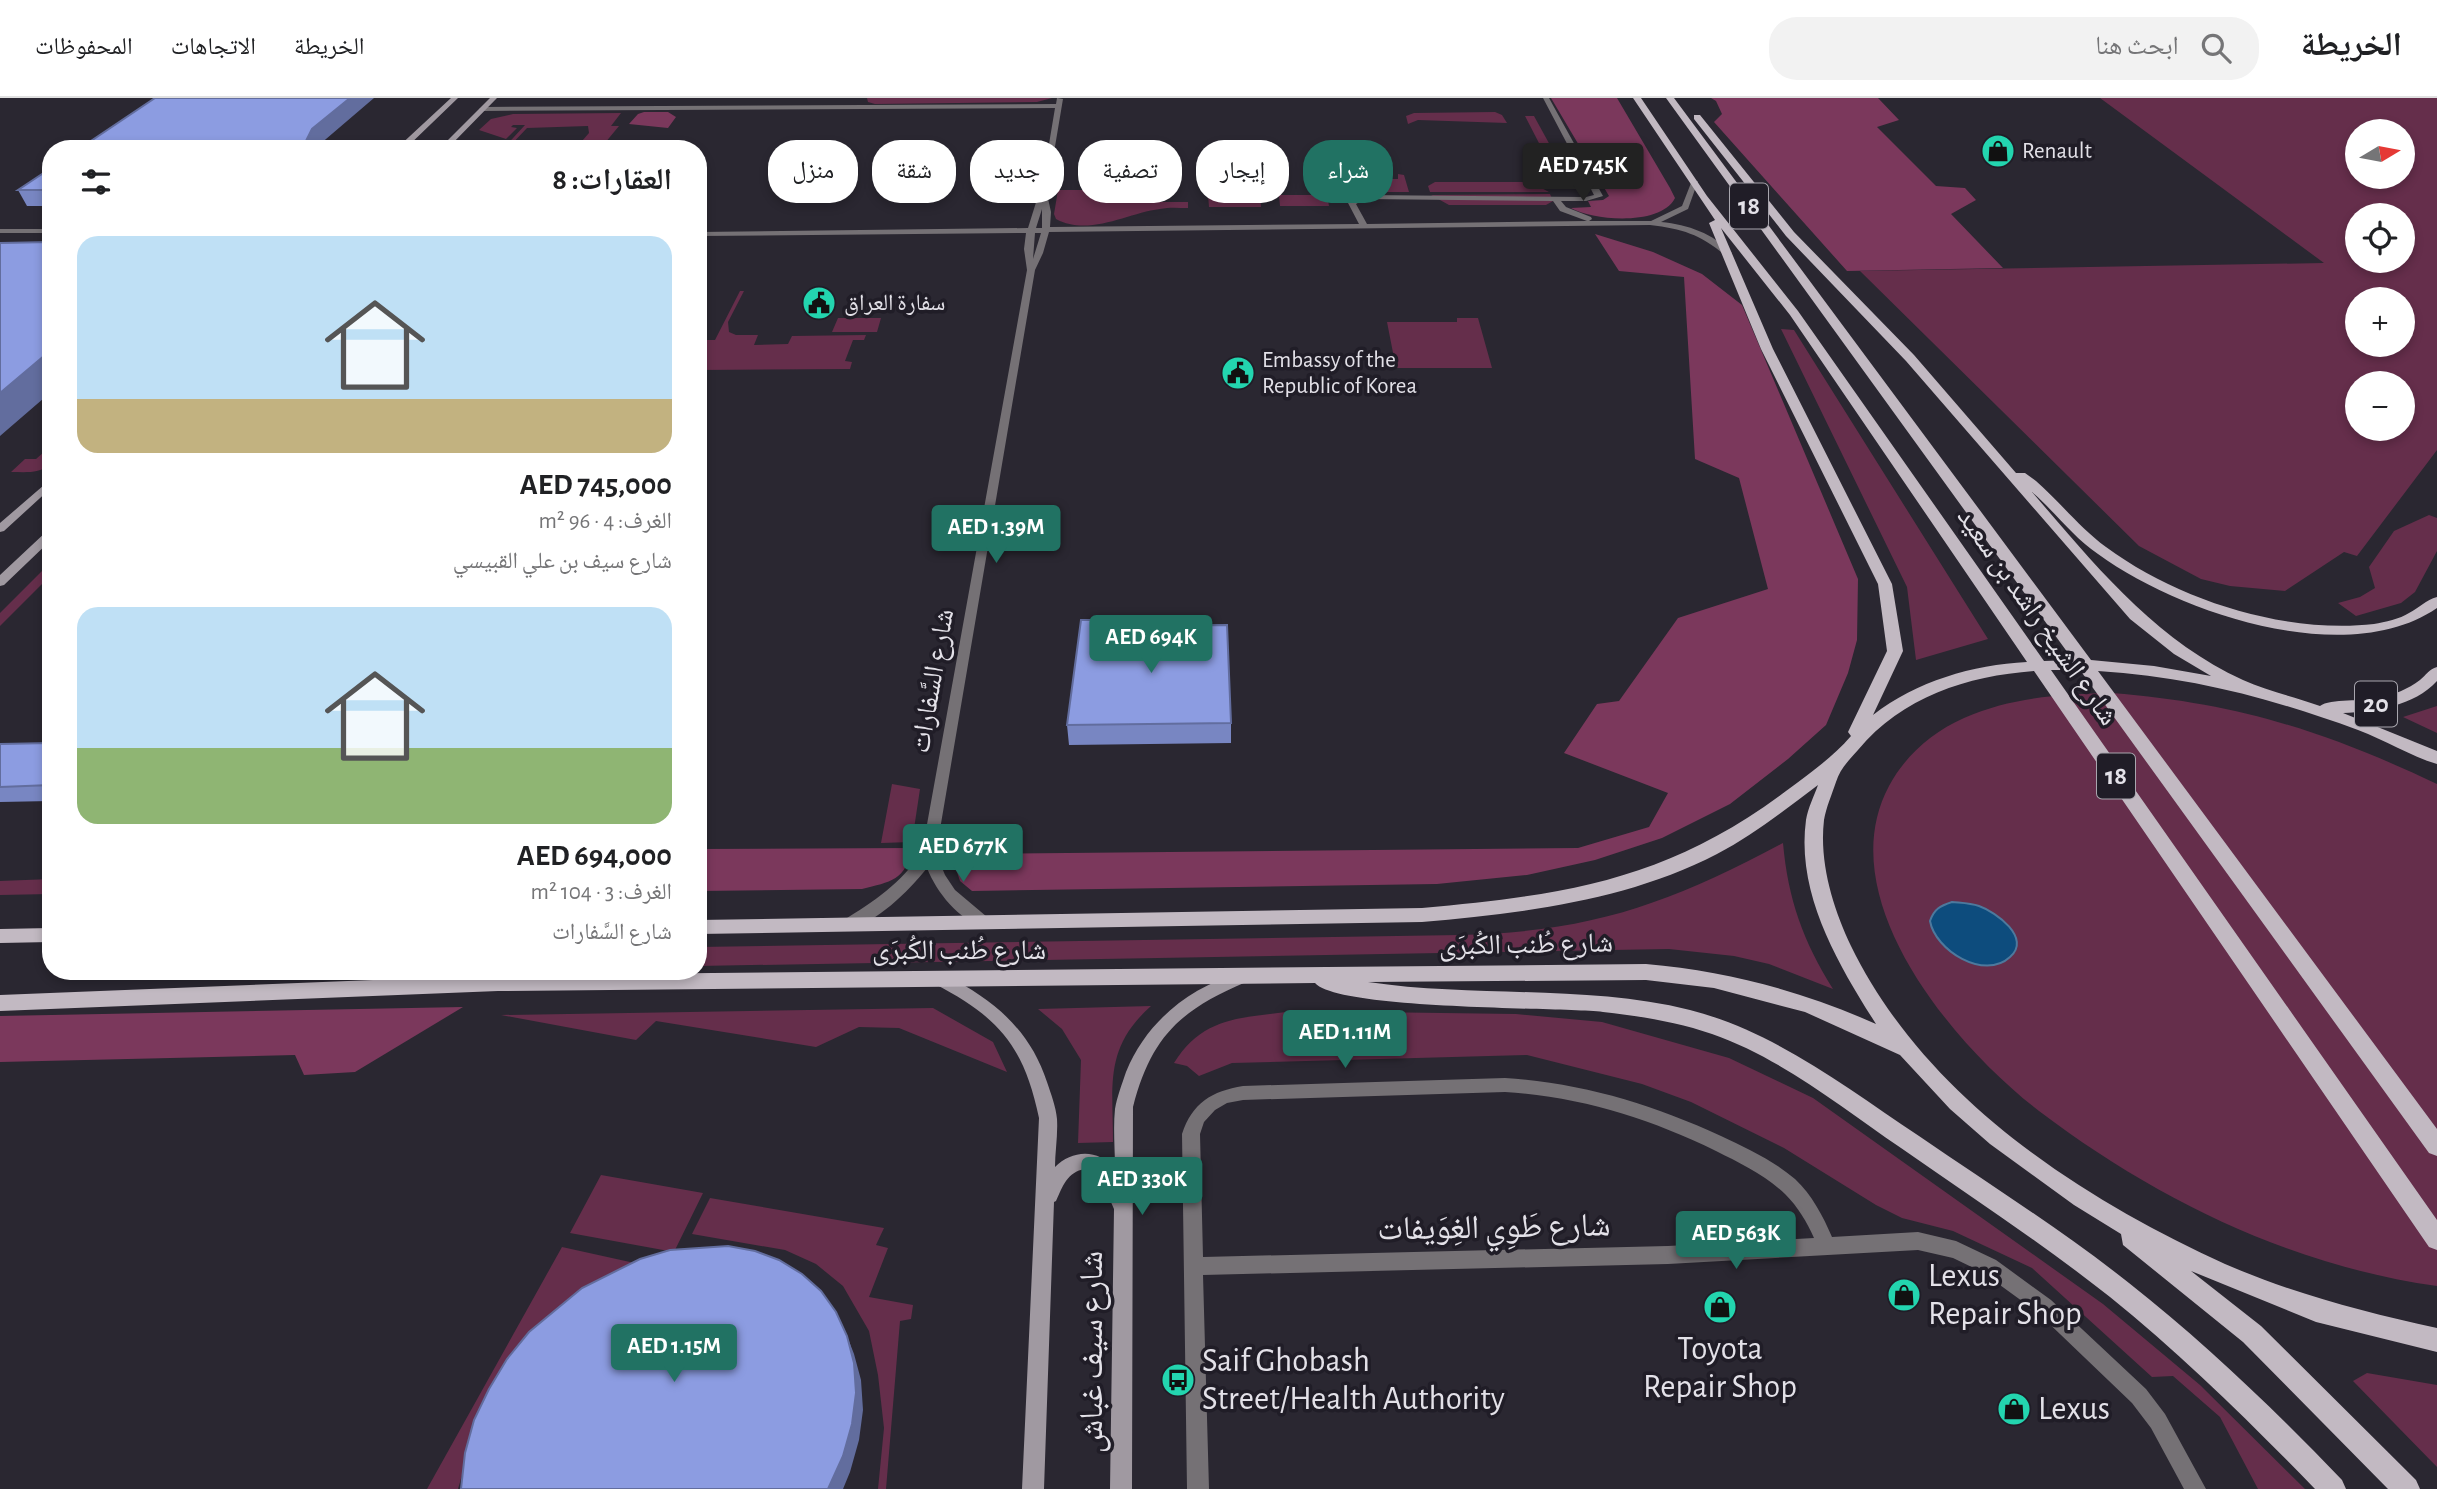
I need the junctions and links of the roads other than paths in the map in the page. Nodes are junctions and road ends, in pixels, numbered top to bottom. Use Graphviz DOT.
graph roads {
  1 [pos="456,98"];
  2 [pos="494,98"];
  3 [pos="1546,98"];
  4 [pos="1637,98"];
  5 [pos="1670,98"];
  6 [pos="1676,98"];
  7 [pos="1060,102"];
  8 [pos="483,109"];
  9 [pos="410,140"];
  10 [pos="421,140"];
  11 [pos="452,140"];
  12 [pos="1053,140"];
  13 [pos="1695,183"];
  14 [pos="1554,197"];
  15 [pos="1703,198"];
  16 [pos="1040,203"];
  17 [pos="1046,203"];
  18 [pos="1599,223"];
  19 [pos="1650,223"];
  20 [pos="1364,225"];
  21 [pos="707,226"];
  22 [pos="1030,228"];
  23 [pos="1044,228"];
  24 [pos="0,231"];
  25 [pos="42,231"];
  26 [pos="707,234"];
  27 [pos="1728,253"];
  28 [pos="1031,270"];
  29 [pos="2001,465"];
  30 [pos="42,490"];
  31 [pos="0,529"];
  32 [pos="42,542"];
  33 [pos="0,582"];
  34 [pos="2437,602"];
  35 [pos="2437,672"];
  36 [pos="2254,690"];
  37 [pos="2306,705"];
  38 [pos="1853,739"];
  39 [pos="2437,758"];
  40 [pos="1836,762"];
  41 [pos="929,853"];
  42 [pos="985,922"];
  43 [pos="848,925"];
  44 [pos="707,927"];
  45 [pos="42,935"];
  46 [pos="0,936"];
  47 [pos="1304,976"];
  48 [pos="1242,977"];
  49 [pos="941,980"];
  50 [pos="0,1003"];
  51 [pos="1906,1048"];
  52 [pos="2437,1146"];
  53 [pos="2092,1206"];
  54 [pos="1123,1211"];
  55 [pos="1045,1215"];
  56 [pos="2437,1239"];
  57 [pos="1827,1246"];
  58 [pos="1193,1266"];
  59 [pos="2437,1340"];
  60 [pos="1033,1489"];
  61 [pos="1121,1489"];
  62 [pos="1198,1489"];
  63 [pos="2195,1489"];
  64 [pos="2333,1489"];
  65 [pos="2407,1489"];
  1 -- 9 [label="street"];
  1 -- 10 [label="street"];
  2 -- 8 [label="street"];
  3 -- 14 [label="street"];
  4 -- 13 [label="main road, شارع الشيخ راشد بن سعيد / 18"];
  5 -- 52 [label="main road, شارع الشيخ راشد بن سعيد / 18"];
  6 -- 29 [label="main road"];
  7 -- 8 [label="street"];
  7 -- 12 [label="street, شارع السَّفارات"];
  8 -- 11 [label="street"];
  13 -- 15 [label="main road, شارع الشيخ راشد بن سعيد / 18"];
  13 -- 19 [label="street"];
  14 -- 18 [label="street"];
  14 -- 20 [label="street"];
  15 -- 27 [label="main road"];
  15 -- 56 [label="main road, شارع الشيخ راشد بن سعيد / 18"];
  16 -- 22 [label="street, شارع السَّفارات"];
  17 -- 23 [label="street, شارع السَّفارات"];
  18 -- 19 [label="street"];
  18 -- 20 [label="street"];
  19 -- 27 [label="street"];
  20 -- 23 [label="street"];
  21 -- 22 [label="street"];
  22 -- 23 [label="street"];
  22 -- 26 [label="street"];
  22 -- 28 [label="street, شارع السَّفارات"];
  23 -- 28 [label="street, شارع السَّفارات"];
  24 -- 25 [label="street"];
  27 -- 38 [label="main road"];
  28 -- 41 [label="street, شارع السَّفارات"];
  29 -- 34 [label="main road"];
  29 -- 36 [label="main road"];
  30 -- 31 [label="street"];
  32 -- 33 [label="street"];
  35 -- 37 [label="main road, 20"];
  36 -- 37 [label="main road"];
  36 -- 38 [label="main road"];
  37 -- 39 [label="main road"];
  38 -- 40 [label="main road"];
  40 -- 42 [label="main road, شارع طُنب الكُبرَى"];
  40 -- 51 [label="main road"];
  41 -- 42 [label="street"];
  41 -- 43 [label="street, شارع السَّفارات"];
  42 -- 43 [label="main road, شارع طُنب الكُبرَى"];
  43 -- 44 [label="main road, شارع طُنب الكُبرَى"];
  45 -- 46 [label="main road"];
  47 -- 48 [label="main road, شارع طُنب الكُبرَى"];
  47 -- 51 [label="main road, شارع طُنب الكُبرَى"];
  47 -- 64 [label="main road"];
  48 -- 49 [label="main road, شارع طُنب الكُبرَى"];
  48 -- 54 [label="street, شارع سيف غباش"];
  49 -- 50 [label="main road, شارع طُنب الكُبرَى"];
  49 -- 55 [label="street, شارع سيف غباش"];
  51 -- 53 [label="main road"];
  53 -- 59 [label="main road"];
  53 -- 65 [label="main road"];
  54 -- 55 [label="street"];
  54 -- 61 [label="street, شارع سيف غباش"];
  55 -- 60 [label="street, شارع سيف غباش"];
  57 -- 58 [label="street, شارع طَوِي الغِوَيفات"];
  57 -- 58 [label="street"];
  57 -- 63 [label="street, شارع طَوِي الغِوَيفات"];
  58 -- 62 [label="street"];
}
